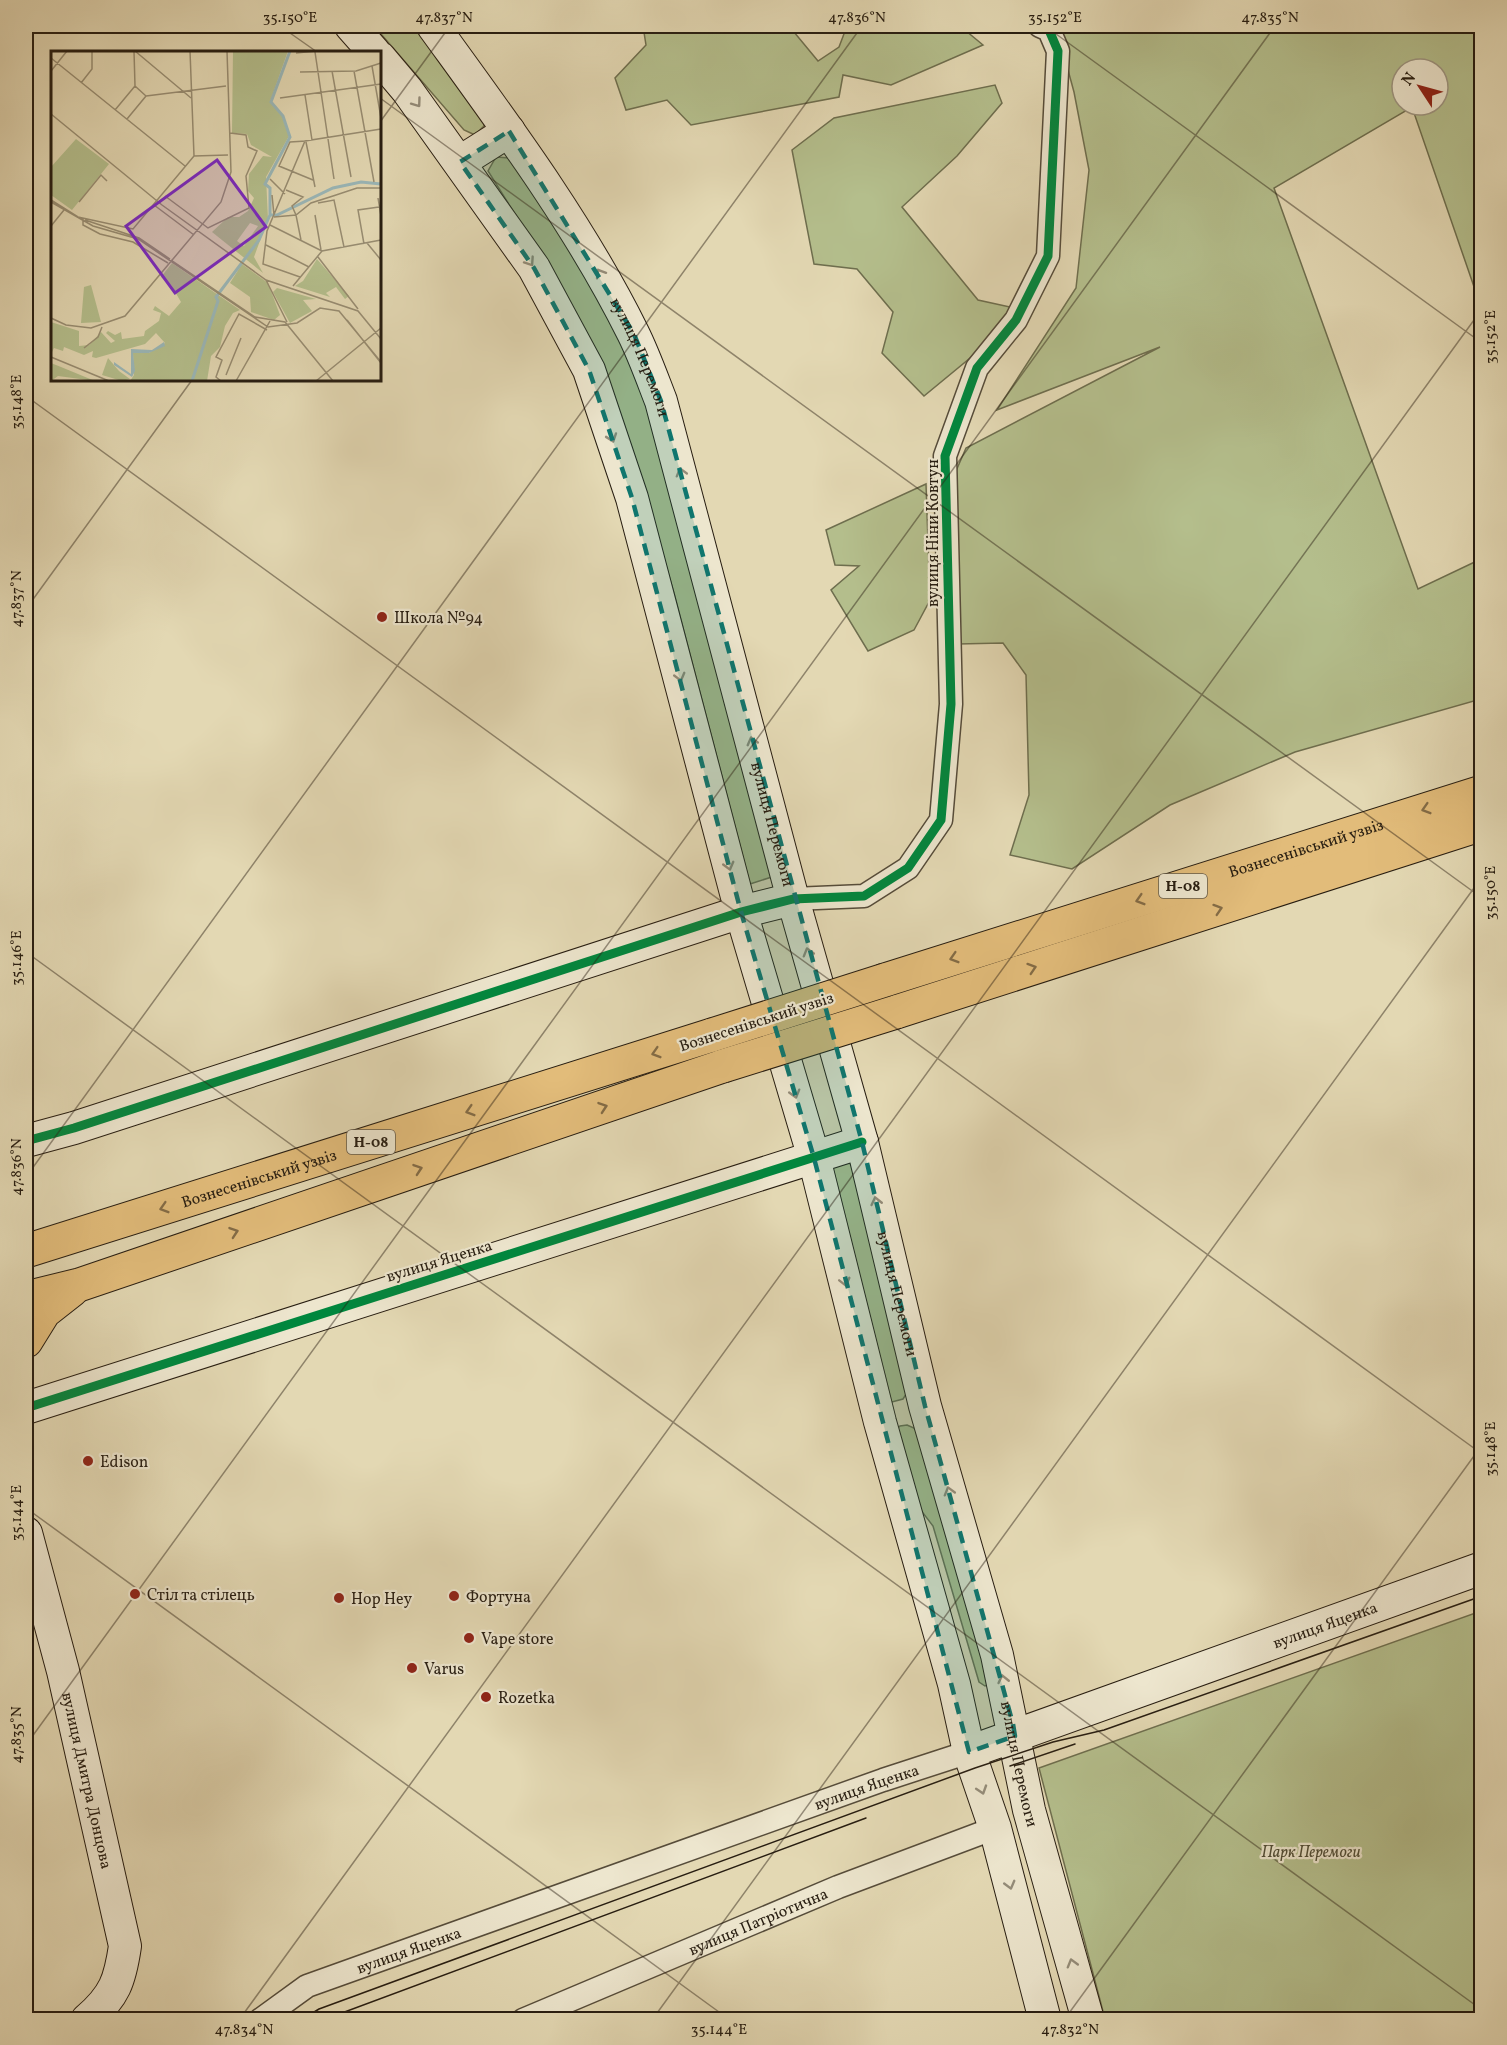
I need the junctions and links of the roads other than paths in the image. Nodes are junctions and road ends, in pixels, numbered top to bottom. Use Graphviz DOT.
graph roads {
  1 [pos="351,26"];
  2 [pos="433,26"];
  3 [pos="1040,26"];
  4 [pos="373,51"];
  5 [pos="381,59"];
  6 [pos="508,131"];
  7 [pos="460,162"];
  8 [pos="1482,792"];
  9 [pos="1482,824"];
  10 [pos="793,899"];
  11 [pos="741,912"];
  12 [pos="26,1141"];
  13 [pos="862,1142"];
  14 [pos="814,1158"];
  15 [pos="27,1249"];
  16 [pos="79,1285"];
  17 [pos="26,1299"];
  18 [pos="26,1341"];
  19 [pos="925,1406"];
  20 [pos="26,1408"];
  21 [pos="880,1422"];
  22 [pos="26,1533"];
  23 [pos="1482,1568"];
  24 [pos="1015,1736"];
  25 [pos="969,1752"];
  26 [pos="995,1828"];
  27 [pos="87,2019"];
  28 [pos="260,2019"];
  29 [pos="523,2019"];
  30 [pos="1045,2019"];
  31 [pos="1088,2019"];
  1 -- 4 [label="main road"];
  2 -- 6 [label="main road, вулиця Перемоги"];
  3 -- 10 [label="street, вулиця Ніни Ковтун"];
  5 -- 7 [label="main road, one-way"];
  6 -- 7 [label="main road"];
  10 -- 6 [label="main road, вулиця Перемоги, one-way"];
  7 -- 11 [label="main road, one-way"];
  8 -- 15 [label="main road, Вознесенівський узвіз / Н-08, one-way, bridge"];
  16 -- 9 [label="main road, Вознесенівський узвіз / Н-08, one-way, bridge"];
  10 -- 11 [label="main road"];
  13 -- 10 [label="main road, вулиця Перемоги, one-way"];
  11 -- 12 [label="main road"];
  11 -- 14 [label="main road, one-way"];
  13 -- 14 [label="main road, вулиця Яценка"];
  19 -- 13 [label="main road, вулиця Перемоги, one-way"];
  14 -- 20 [label="main road, вулиця Яценка"];
  14 -- 21 [label="main road, one-way"];
  16 -- 17 [label="main road, Н-08"];
  16 -- 18 [label="main road"];
  19 -- 21 [label="main road"];
  24 -- 19 [label="main road, вулиця Перемоги, one-way"];
  21 -- 25 [label="main road"];
  22 -- 27 [label="main road, вулиця Дмитра Донцова"];
  23 -- 24 [label="main road, вулиця Яценка"];
  24 -- 25 [label="main road, вулиця Яценка"];
  31 -- 24 [label="main road, вулиця Перемоги, one-way"];
  25 -- 26 [label="main road, one-way"];
  25 -- 28 [label="street, вулиця Яценка"];
  26 -- 29 [label="street, вулиця Патріотична"];
  26 -- 30 [label="main road, one-way"];
}
